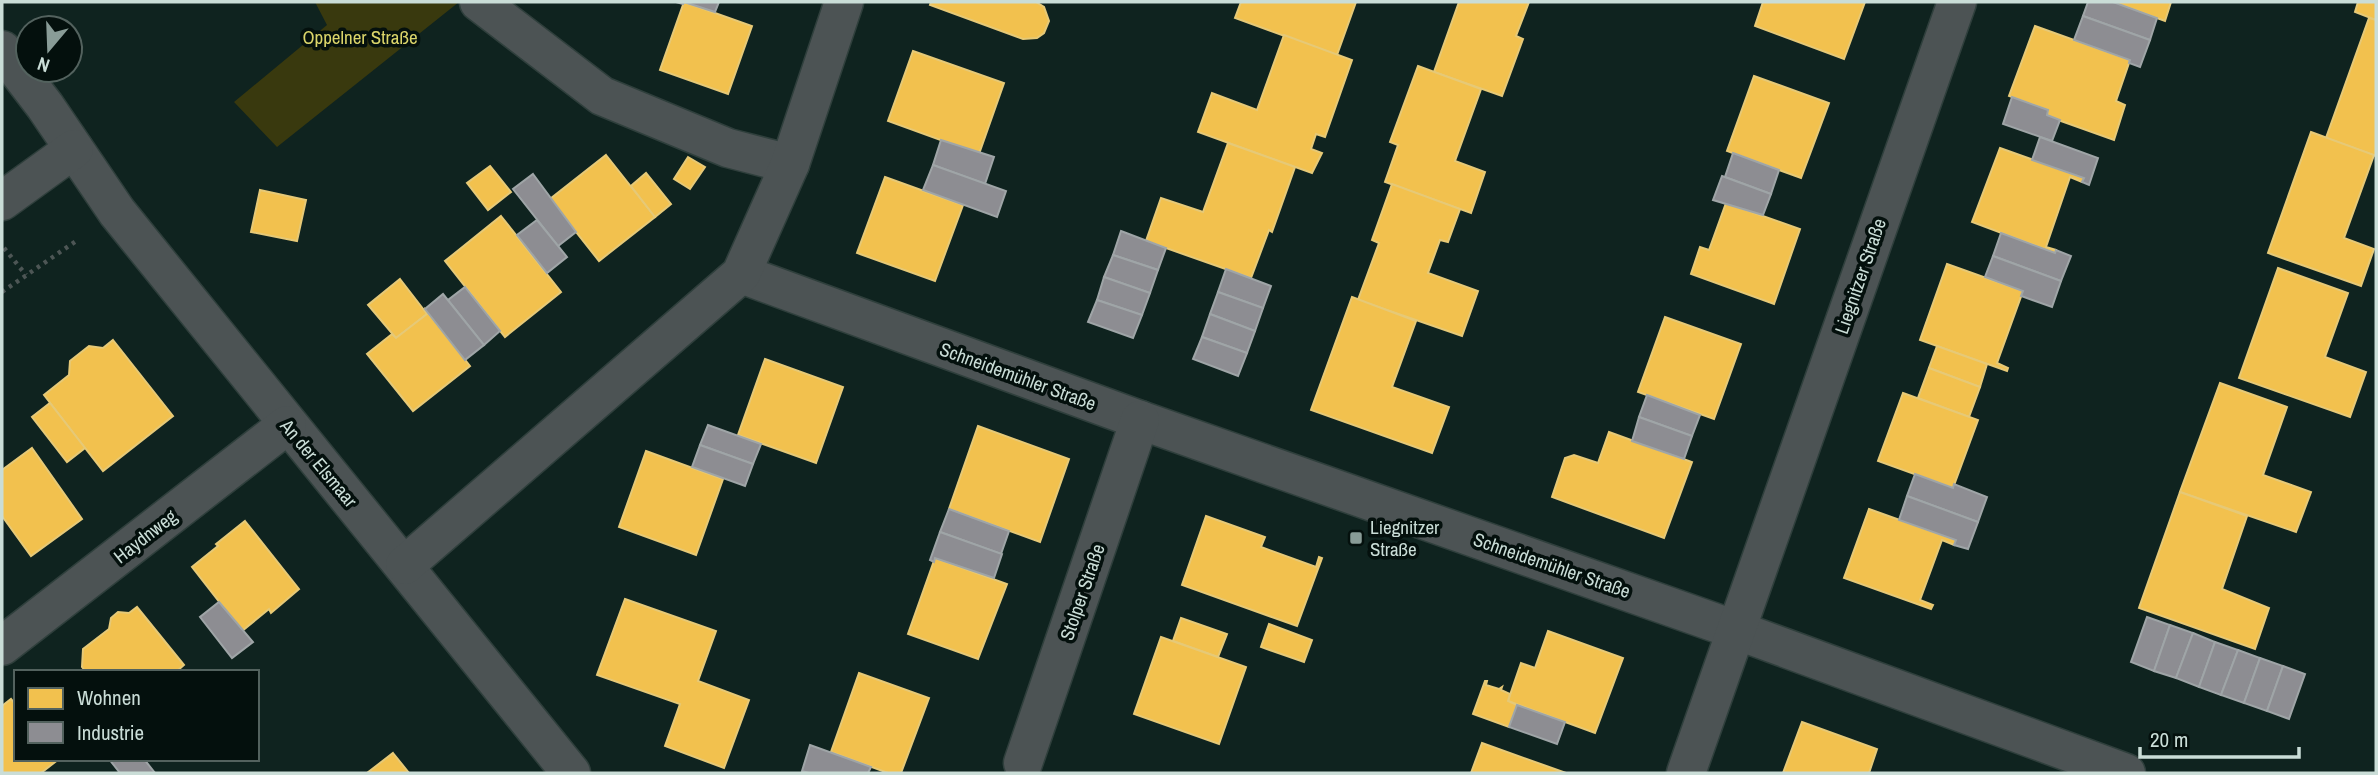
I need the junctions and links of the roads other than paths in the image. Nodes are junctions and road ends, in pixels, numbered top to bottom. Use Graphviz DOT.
graph roads {
  1 [pos="479,2"];
  2 [pos="844,2"];
  3 [pos="1957,2"];
  4 [pos="2,50"];
  5 [pos="74,149"];
  6 [pos="790,164"];
  7 [pos="2,201"];
  8 [pos="741,274"];
  9 [pos="1140,420"];
  10 [pos="287,425"];
  11 [pos="405,565"];
  12 [pos="1736,630"];
  13 [pos="2,646"];
  14 [pos="1023,763"];
  15 [pos="571,773"];
  16 [pos="1686,773"];
  17 [pos="2126,773"];
  1 -- 6 [label="street"];
  2 -- 6 [label="street"];
  3 -- 12 [label="street, Liegnitzer Straße"];
  4 -- 5 [label="street, An der Elsmaar"];
  5 -- 7 [label="street"];
  5 -- 10 [label="street, An der Elsmaar"];
  6 -- 8 [label="street"];
  8 -- 9 [label="street, Schneidemühler Straße"];
  8 -- 11 [label="street"];
  9 -- 12 [label="street, Schneidemühler Straße"];
  9 -- 14 [label="street, Stolper Straße"];
  10 -- 11 [label="street, An der Elsmaar"];
  10 -- 13 [label="street, Haydnweg"];
  11 -- 15 [label="street, An der Elsmaar"];
  12 -- 16 [label="street, Liegnitzer Straße"];
  12 -- 17 [label="street, Schneidemühler Straße"];
}
